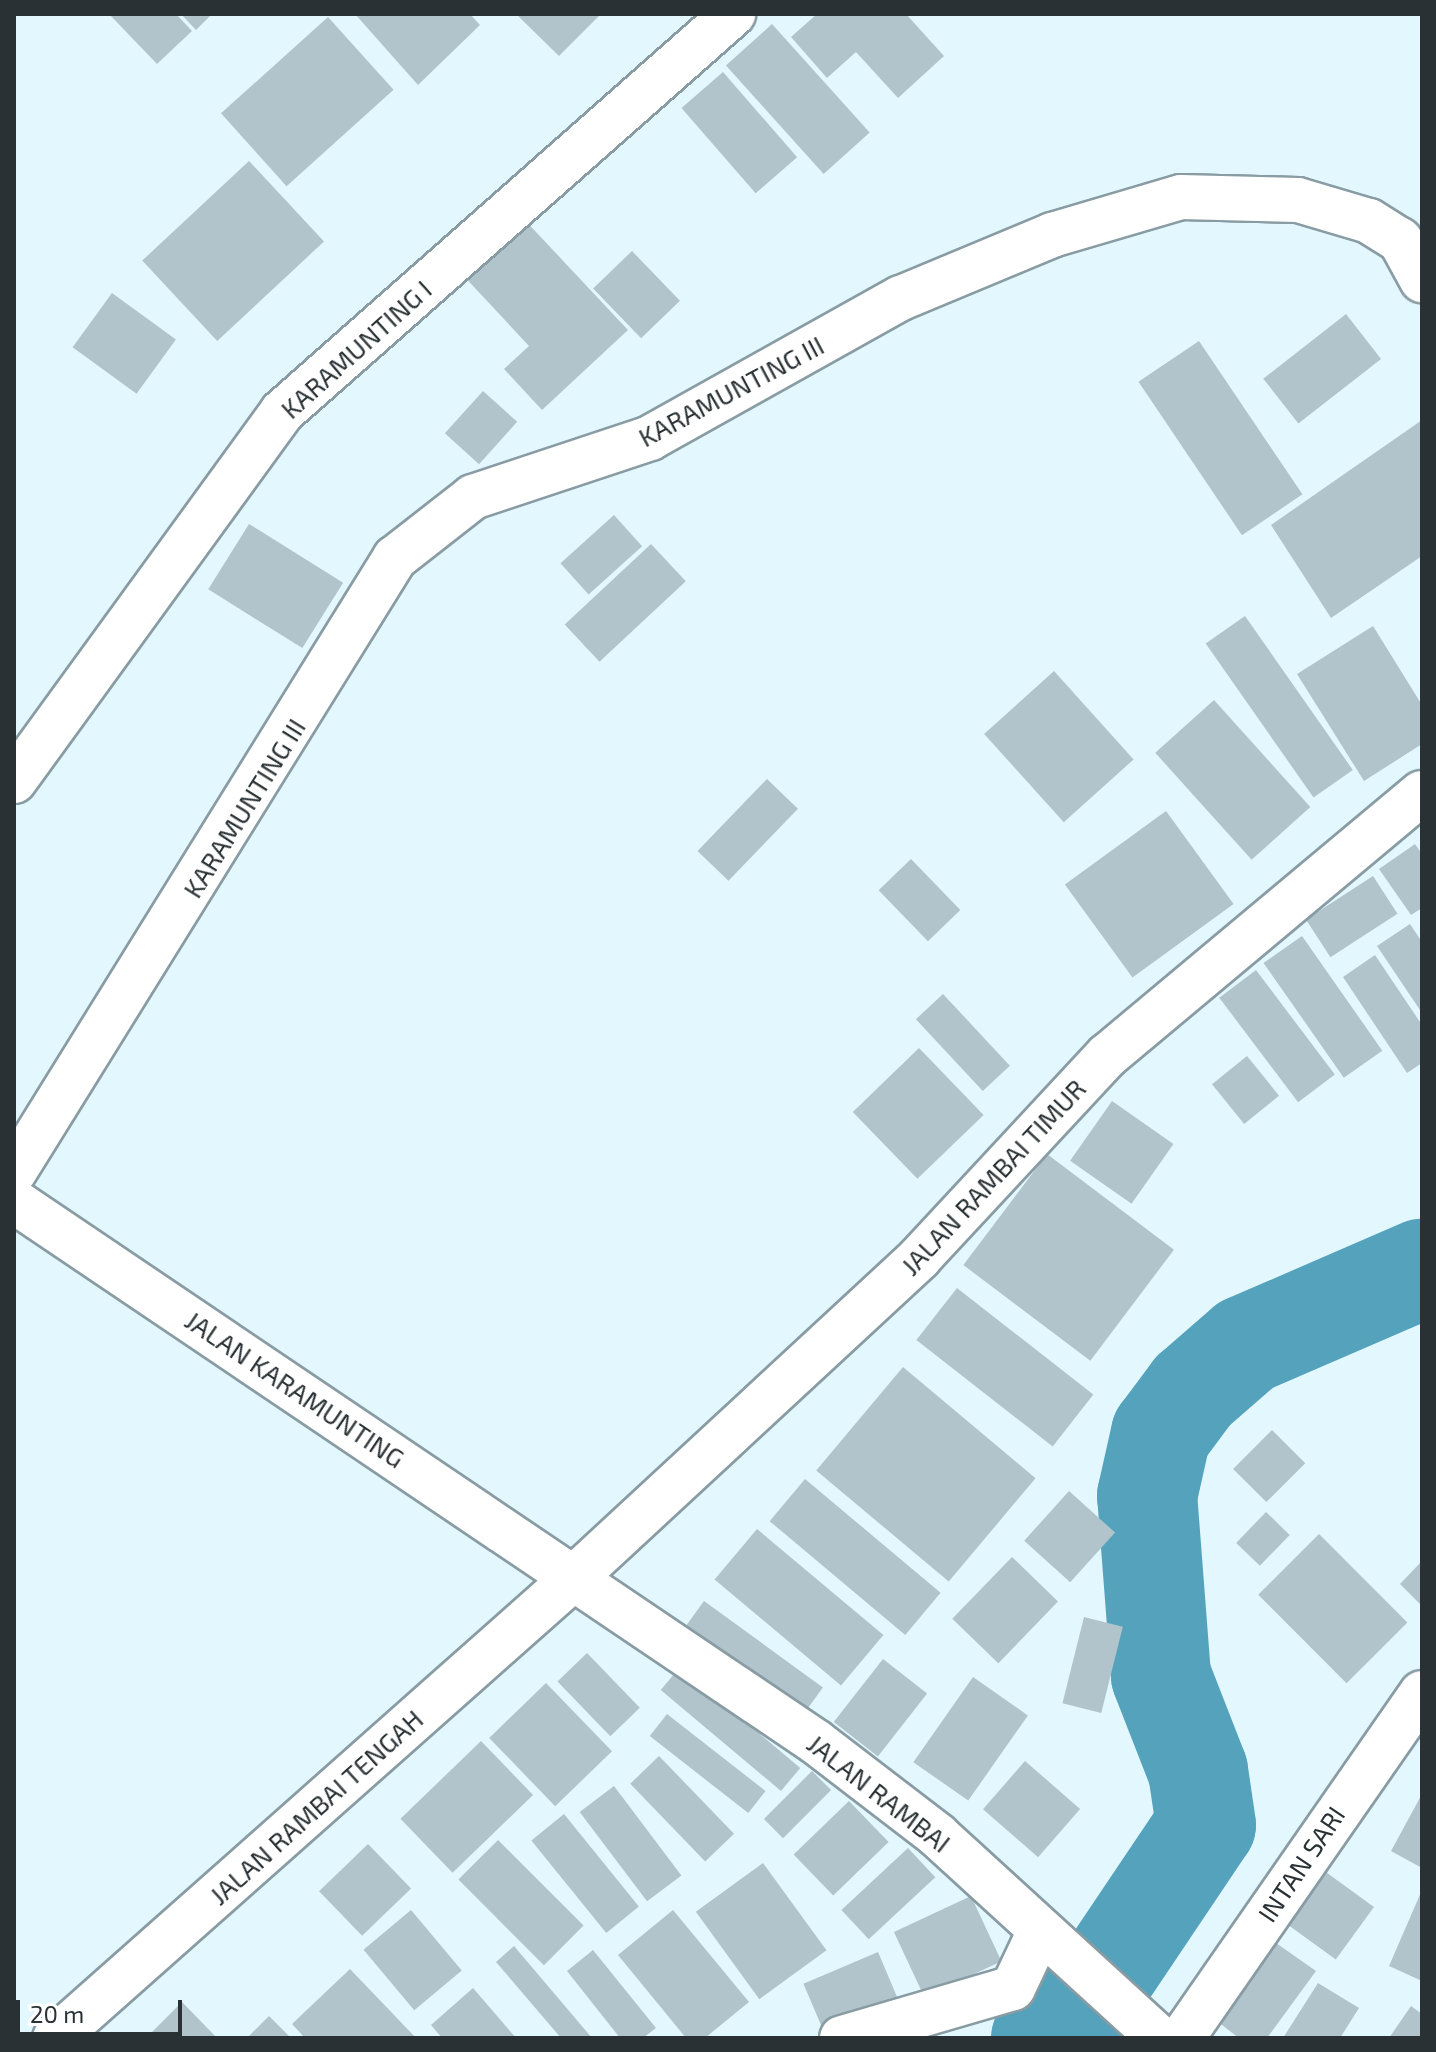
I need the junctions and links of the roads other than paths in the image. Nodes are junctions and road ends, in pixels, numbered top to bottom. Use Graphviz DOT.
graph roads {
  1 [pos="733,14"];
  2 [pos="1422,280"];
  3 [pos="14,781"];
  4 [pos="1422,793"];
  5 [pos="14,1172"];
  6 [pos="14,1201"];
  7 [pos="576,1576"];
  8 [pos="1422,1693"];
  9 [pos="1052,1946"];
  10 [pos="1151,2032"];
  11 [pos="55,2038"];
  12 [pos="842,2038"];
  1 -- 3 [label="street, KARAMUNTING I"];
  2 -- 5 [label="street, KARAMUNTING III"];
  4 -- 7 [label="street, JALAN RAMBAI TIMUR"];
  6 -- 7 [label="street, JALAN KARAMUNTING"];
  7 -- 9 [label="street, JALAN RAMBAI"];
  7 -- 11 [label="street, JALAN RAMBAI TENGAH"];
  8 -- 10 [label="street, INTAN SARI"];
  9 -- 10 [label="street, JALAN RAMBAI"];
  9 -- 12 [label="street"];
}
